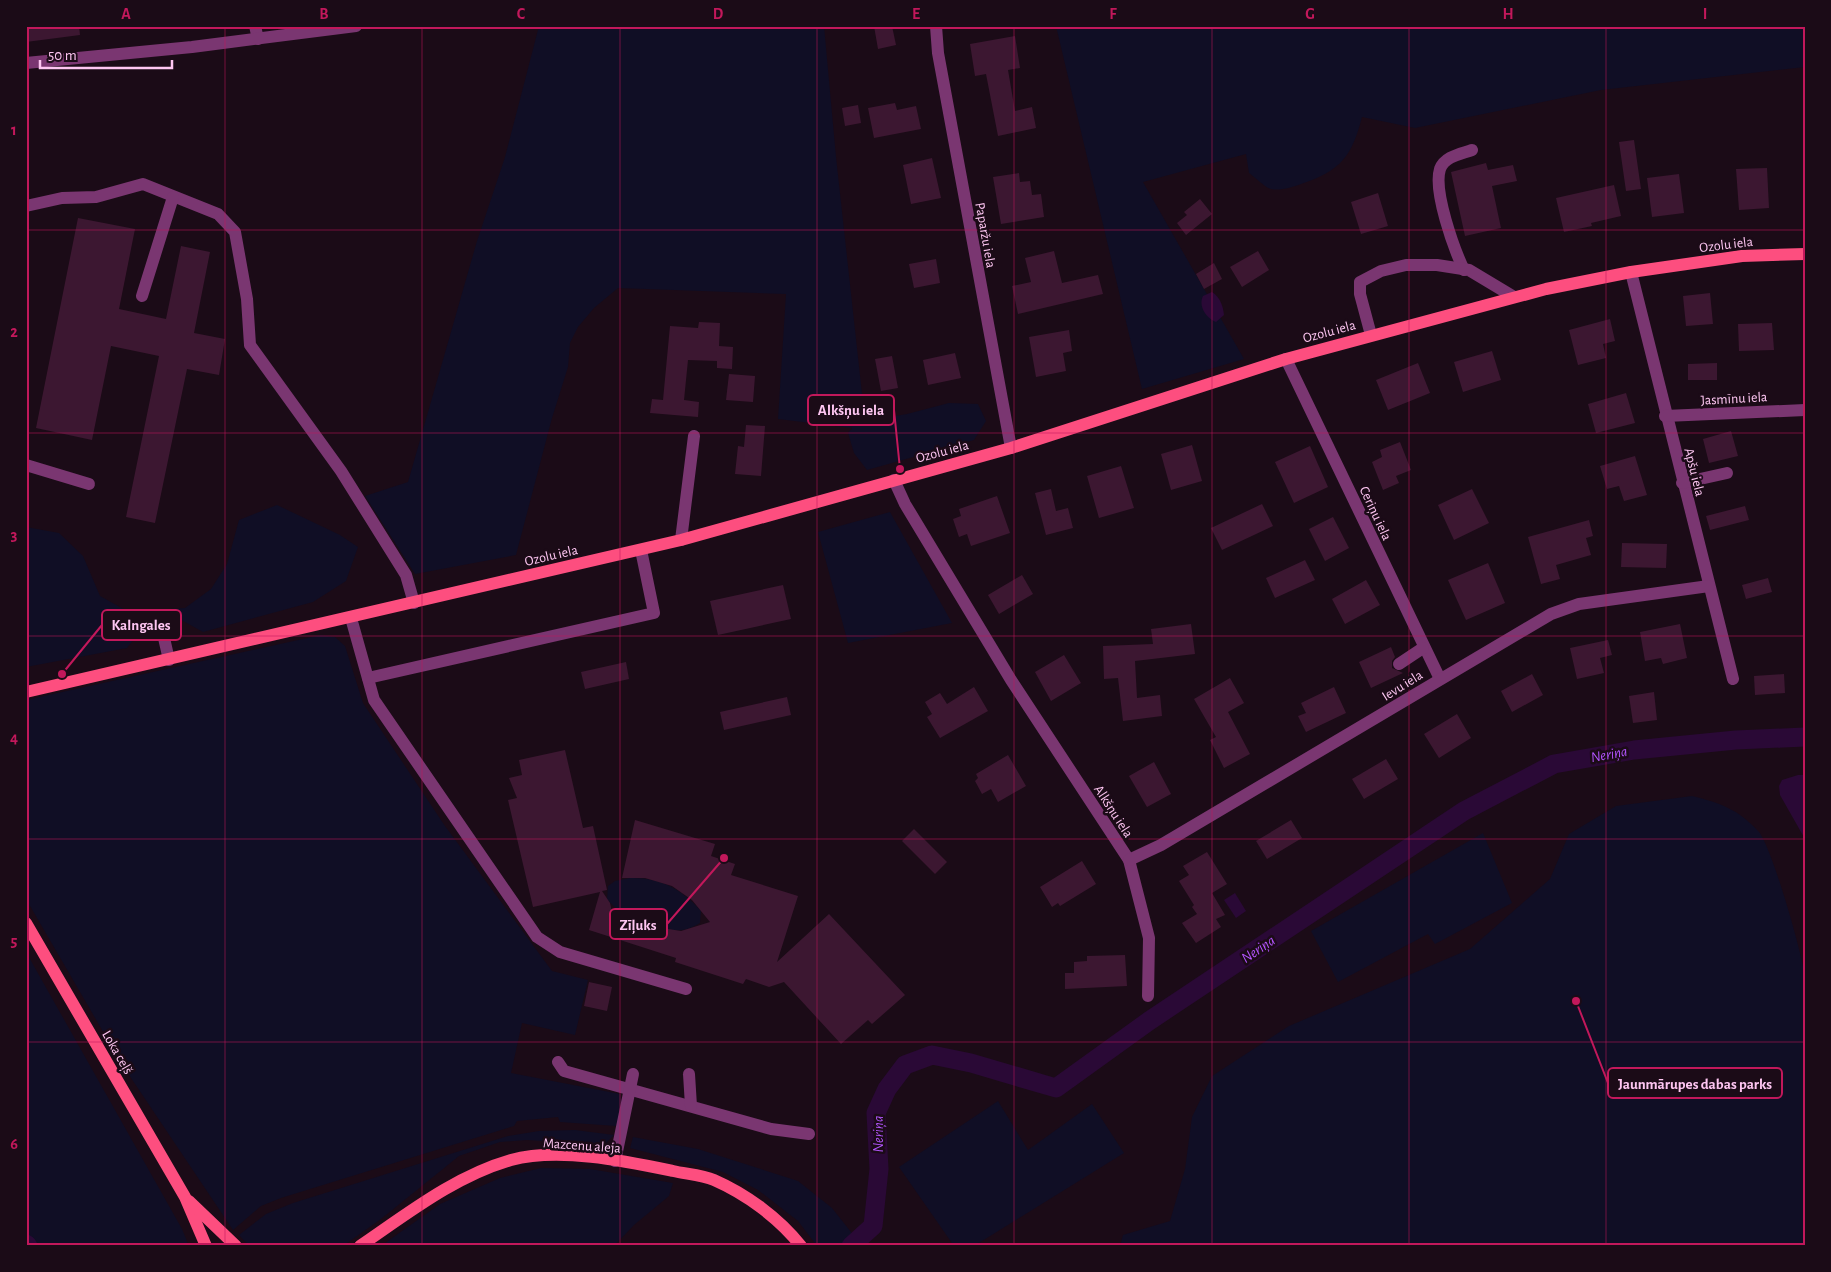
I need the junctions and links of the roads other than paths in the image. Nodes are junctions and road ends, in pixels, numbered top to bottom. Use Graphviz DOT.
graph roads {
  1 [pos="255,26"];
  2 [pos="356,26"];
  3 [pos="936,26"];
  4 [pos="258,39"];
  5 [pos="26,63"];
  6 [pos="1472,150"];
  7 [pos="173,197"];
  8 [pos="26,206"];
  9 [pos="1805,254"];
  10 [pos="1464,270"];
  11 [pos="1630,272"];
  12 [pos="142,296"];
  13 [pos="1514,297"];
  14 [pos="1371,335"];
  15 [pos="1286,359"];
  16 [pos="1805,410"];
  17 [pos="1665,416"];
  18 [pos="694,436"];
  19 [pos="1011,448"];
  20 [pos="26,465"];
  21 [pos="1727,473"];
  22 [pos="894,480"];
  23 [pos="1682,483"];
  24 [pos="89,484"];
  25 [pos="681,540"];
  26 [pos="641,550"];
  27 [pos="1709,586"];
  28 [pos="414,604"];
  29 [pos="159,616"];
  30 [pos="351,618"];
  31 [pos="1423,648"];
  32 [pos="169,660"];
  33 [pos="1399,664"];
  34 [pos="368,678"];
  35 [pos="1440,679"];
  36 [pos="1733,679"];
  37 [pos="26,692"];
  38 [pos="1129,860"];
  39 [pos="26,923"];
  40 [pos="686,989"];
  41 [pos="1148,996"];
  42 [pos="558,1062"];
  43 [pos="633,1074"];
  44 [pos="689,1074"];
  45 [pos="630,1091"];
  46 [pos="691,1106"];
  47 [pos="810,1134"];
  48 [pos="615,1161"];
  49 [pos="184,1197"];
  50 [pos="206,1246"];
  51 [pos="236,1246"];
  52 [pos="360,1246"];
  53 [pos="801,1246"];
  1 -- 4 [label="street"];
  2 -- 4 [label="street"];
  3 -- 19 [label="street, Paparžu iela"];
  4 -- 5 [label="street"];
  6 -- 10 [label="street"];
  7 -- 8 [label="street"];
  7 -- 12 [label="street"];
  7 -- 28 [label="street"];
  9 -- 11 [label="main road, Ozolu iela"];
  10 -- 13 [label="street"];
  10 -- 14 [label="street"];
  11 -- 13 [label="main road, Ozolu iela"];
  11 -- 17 [label="street, Apšu iela"];
  13 -- 14 [label="main road, Ozolu iela"];
  14 -- 15 [label="main road, Ozolu iela"];
  15 -- 19 [label="main road, Ozolu iela"];
  15 -- 31 [label="street, Ceriņu iela"];
  16 -- 17 [label="street, Jasmīnu iela"];
  17 -- 23 [label="street, Apšu iela"];
  18 -- 25 [label="street"];
  19 -- 22 [label="main road, Ozolu iela"];
  20 -- 24 [label="street"];
  21 -- 23 [label="street"];
  22 -- 25 [label="main road, Ozolu iela"];
  22 -- 38 [label="street, Alkšņu iela"];
  23 -- 27 [label="street, Apšu iela"];
  25 -- 26 [label="main road, Ozolu iela"];
  26 -- 28 [label="main road, Ozolu iela"];
  26 -- 34 [label="street"];
  27 -- 35 [label="street, Ievu iela"];
  27 -- 36 [label="street, Apšu iela"];
  28 -- 30 [label="main road, Ozolu iela"];
  29 -- 32 [label="street"];
  30 -- 32 [label="main road, Ozolu iela"];
  30 -- 34 [label="street"];
  31 -- 33 [label="street"];
  31 -- 35 [label="street, Ceriņu iela"];
  32 -- 37 [label="main road, Ozolu iela"];
  34 -- 40 [label="street"];
  35 -- 38 [label="street, Ievu iela"];
  38 -- 41 [label="street, Alkšņu iela"];
  39 -- 49 [label="main road, Loka ceļš"];
  42 -- 45 [label="street"];
  43 -- 45 [label="street"];
  44 -- 46 [label="street"];
  45 -- 46 [label="street"];
  45 -- 48 [label="street"];
  46 -- 47 [label="street"];
  48 -- 52 [label="main road, Mazcenu aleja"];
  48 -- 53 [label="main road, Mazcenu aleja"];
  49 -- 50 [label="main road, Loka ceļš"];
  49 -- 51 [label="main road, Loka ceļš"];
}
